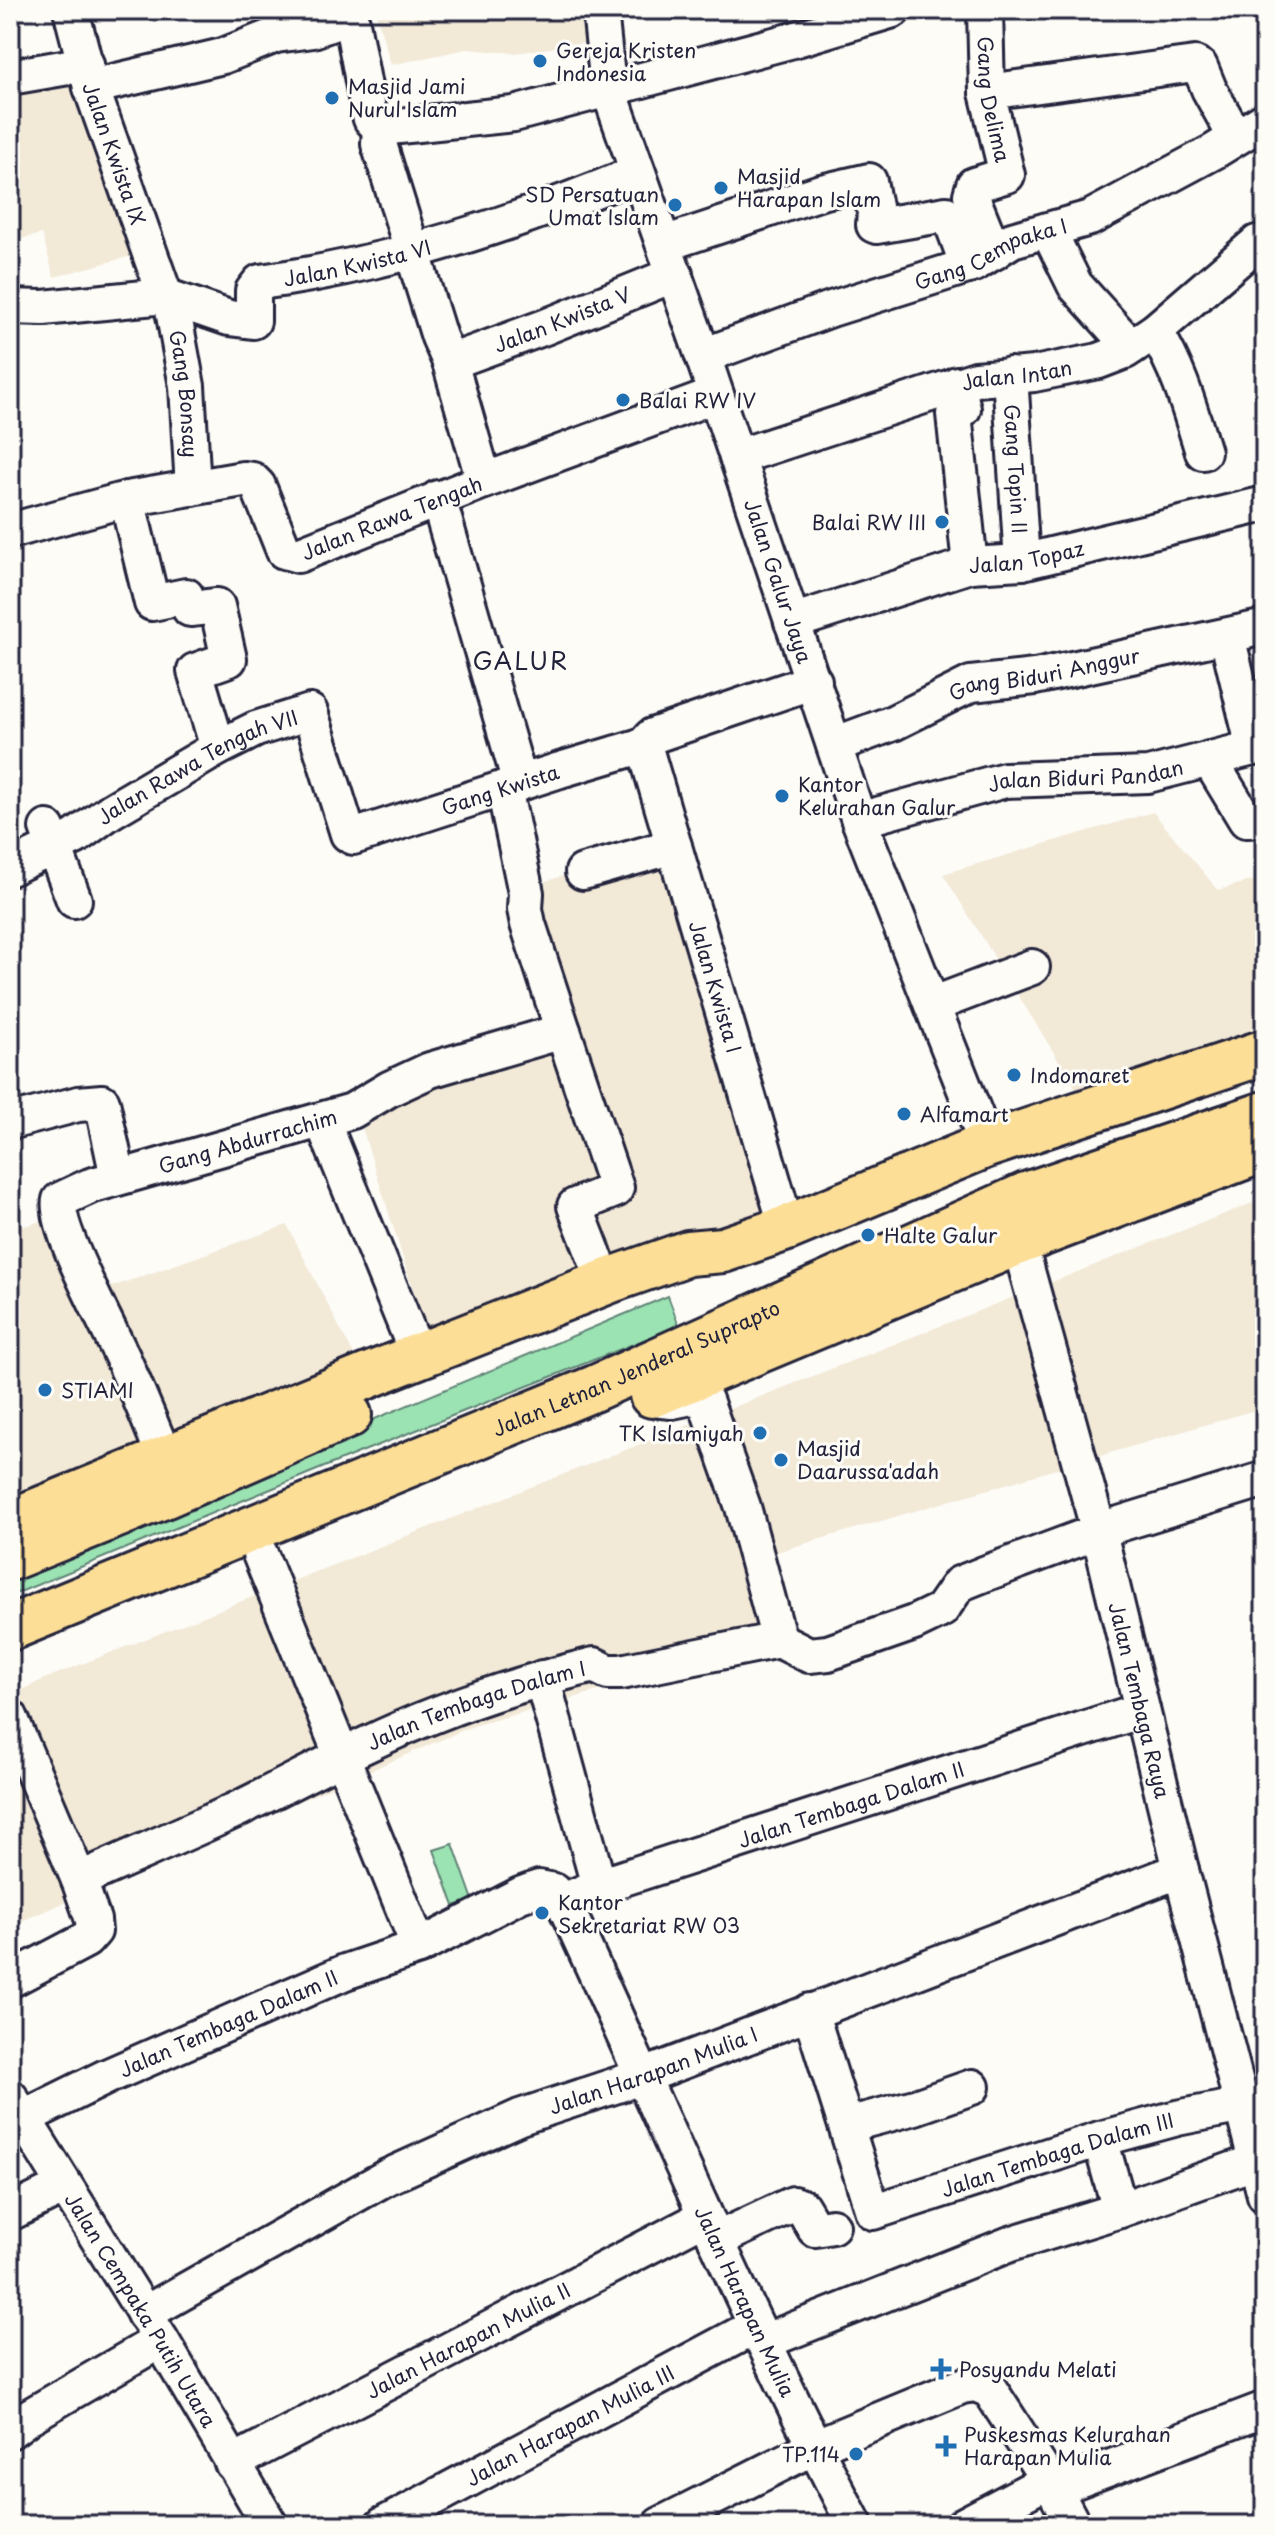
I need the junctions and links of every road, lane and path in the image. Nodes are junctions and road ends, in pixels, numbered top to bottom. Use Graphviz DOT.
graph roads {
  1 [pos="71,10"];
  2 [pos="600,10"];
  3 [pos="893,10"];
  4 [pos="985,10"];
  5 [pos="348,16"];
  6 [pos="88,76"];
  7 [pos="10,77"];
  8 [pos="608,87"];
  9 [pos="987,92"];
  10 [pos="1265,120"];
  11 [pos="380,128"];
  12 [pos="1235,136"];
  13 [pos="637,173"];
  14 [pos="1048,230"];
  15 [pos="1265,243"];
  16 [pos="412,250"];
  17 [pos="670,259"];
  18 [pos="981,259"];
  19 [pos="170,299"];
  20 [pos="10,307"];
  21 [pos="1143,339"];
  22 [pos="703,356"];
  23 [pos="450,362"];
  24 [pos="1010,375"];
  25 [pos="957,384"];
  26 [pos="716,395"];
  27 [pos="1203,452"];
  28 [pos="737,457"];
  29 [pos="484,481"];
  30 [pos="193,488"];
  31 [pos="438,498"];
  32 [pos="127,499"];
  33 [pos="1265,504"];
  34 [pos="10,531"];
  35 [pos="1022,562"];
  36 [pos="970,565"];
  37 [pos="792,622"];
  38 [pos="1265,627"];
  39 [pos="1227,636"];
  40 [pos="814,681"];
  41 [pos="644,745"];
  42 [pos="834,745"];
  43 [pos="1260,746"];
  44 [pos="218,748"];
  45 [pos="1209,759"];
  46 [pos="512,786"];
  47 [pos="1265,819"];
  48 [pos="859,820"];
  49 [pos="356,836"];
  50 [pos="50,838"];
  51 [pos="674,846"];
  52 [pos="10,868"];
  53 [pos="583,872"];
  54 [pos="74,900"];
  55 [pos="1032,967"];
  56 [pos="932,1005"];
  57 [pos="563,1031"];
  58 [pos="1265,1052"];
  59 [pos="1265,1114"];
  60 [pos="322,1120"];
  61 [pos="10,1122"];
  62 [pos="987,1145"];
  63 [pos="1265,1149"];
  64 [pos="118,1177"];
  65 [pos="787,1228"];
  66 [pos="1019,1242"];
  67 [pos="723,1250"];
  68 [pos="605,1283"];
  69 [pos="418,1356"];
  70 [pos="651,1396"];
  71 [pos="165,1459"];
  72 [pos="1265,1479"];
  73 [pos="10,1522"];
  74 [pos="1099,1532"];
  75 [pos="260,1554"];
  76 [pos="10,1558"];
  77 [pos="10,1628"];
  78 [pos="779,1640"];
  79 [pos="10,1659"];
  80 [pos="542,1678"];
  81 [pos="1142,1710"];
  82 [pos="10,1717"];
  83 [pos="344,1757"];
  84 [pos="1181,1870"];
  85 [pos="79,1880"];
  86 [pos="599,1886"];
  87 [pos="563,1901"];
  88 [pos="419,1947"];
  89 [pos="10,1980"];
  90 [pos="810,2011"];
  91 [pos="644,2076"];
  92 [pos="972,2087"];
  93 [pos="1243,2105"];
  94 [pos="17,2107"];
  95 [pos="847,2125"];
  96 [pos="1100,2139"];
  97 [pos="1261,2159"];
  98 [pos="65,2186"];
  99 [pos="1265,2195"];
  100 [pos="1120,2210"];
  101 [pos="10,2213"];
  102 [pos="832,2226"];
  103 [pos="711,2229"];
  104 [pos="153,2327"];
  105 [pos="760,2334"];
  106 [pos="1265,2409"];
  107 [pos="10,2431"];
  108 [pos="814,2447"];
  109 [pos="232,2463"];
  110 [pos="1050,2485"];
  111 [pos="270,2525"];
  112 [pos="383,2525"];
  113 [pos="660,2525"];
  114 [pos="855,2525"];
  115 [pos="964,2525"];
  116 [pos="1073,2525"];
  1 -- 6 [label="street, Jalan Kwista IX"];
  2 -- 8 [label="street, Jalan Galur Jaya"];
  3 -- 8 [label="street"];
  4 -- 9 [label="street, Gang Delima"];
  5 -- 6 [label="street"];
  5 -- 11 [label="street"];
  6 -- 7 [label="street"];
  6 -- 19 [label="street, Jalan Kwista IX"];
  8 -- 11 [label="street"];
  8 -- 13 [label="street, Jalan Galur Jaya"];
  9 -- 12 [label="street"];
  9 -- 18 [label="street, Gang Delima"];
  10 -- 12 [label="street, Gang Cempaka I"];
  11 -- 16 [label="street"];
  12 -- 14 [label="street, Gang Cempaka I"];
  13 -- 16 [label="street, Jalan Kwista VI"];
  13 -- 17 [label="street, Jalan Galur Jaya"];
  14 -- 18 [label="street, Gang Cempaka I"];
  14 -- 21 [label="street"];
  15 -- 21 [label="street, Jalan Intan"];
  16 -- 19 [label="street, Jalan Kwista VI"];
  16 -- 23 [label="street"];
  17 -- 18 [label="street, Jalan Kwista V"];
  17 -- 22 [label="street, Jalan Galur Jaya"];
  17 -- 23 [label="street, Jalan Kwista V"];
  18 -- 22 [label="street, Gang Cempaka I"];
  19 -- 20 [label="street, Jalan Kwista VI"];
  19 -- 30 [label="street, Gang Bonsay"];
  21 -- 24 [label="street, Jalan Intan"];
  21 -- 27 [label="street"];
  22 -- 26 [label="street, Jalan Galur Jaya"];
  23 -- 29 [label="street"];
  24 -- 25 [label="street, Jalan Intan"];
  24 -- 35 [label="street, Gang Topin II"];
  25 -- 28 [label="street, Jalan Intan"];
  25 -- 36 [label="street"];
  26 -- 28 [label="street, Jalan Galur Jaya"];
  26 -- 29 [label="street, Jalan Rawa Tengah"];
  28 -- 37 [label="street, Jalan Galur Jaya"];
  29 -- 31 [label="street, Jalan Rawa Tengah"];
  30 -- 31 [label="street, Jalan Rawa Tengah"];
  30 -- 32 [label="street, Jalan Rawa Tengah"];
  31 -- 46 [label="street"];
  32 -- 34 [label="street, Jalan Rawa Tengah"];
  32 -- 44 [label="street"];
  33 -- 35 [label="street, Jalan Topaz"];
  35 -- 36 [label="street, Jalan Topaz"];
  36 -- 37 [label="street, Jalan Topaz"];
  37 -- 40 [label="street, Jalan Galur Jaya"];
  38 -- 39 [label="street, Gang Biduri Anggur"];
  39 -- 42 [label="street, Gang Biduri Anggur"];
  39 -- 43 [label="street"];
  40 -- 41 [label="street, Gang Kwista"];
  40 -- 42 [label="street, Jalan Galur Jaya"];
  41 -- 46 [label="street, Gang Kwista"];
  41 -- 51 [label="street, Jalan Kwista I"];
  42 -- 48 [label="street, Jalan Galur Jaya"];
  43 -- 45 [label="street, Jalan Biduri Pandan"];
  44 -- 49 [label="street, Jalan Rawa Tengah VII"];
  44 -- 50 [label="street, Jalan Rawa Tengah VII"];
  45 -- 47 [label="street"];
  45 -- 48 [label="street, Jalan Biduri Pandan"];
  46 -- 49 [label="street, Gang Kwista"];
  46 -- 57 [label="street"];
  48 -- 56 [label="street, Jalan Galur Jaya"];
  50 -- 52 [label="street, Jalan Rawa Tengah VII"];
  50 -- 54 [label="street"];
  51 -- 53 [label="street"];
  51 -- 65 [label="street, Jalan Kwista I"];
  55 -- 56 [label="street"];
  56 -- 62 [label="street, Jalan Galur Jaya"];
  57 -- 60 [label="street, Gang Abdurrachim"];
  57 -- 68 [label="street"];
  58 -- 62 [label="main road"];
  59 -- 77 [label="main road, Jalan Letnan Jenderal Suprapto"];
  60 -- 64 [label="street, Gang Abdurrachim"];
  60 -- 69 [label="street"];
  61 -- 64 [label="street"];
  62 -- 65 [label="main road"];
  63 -- 66 [label="main road, Jalan Letnan Jenderal Suprapto"];
  64 -- 71 [label="street, Gang Abdurrachim"];
  65 -- 67 [label="main road"];
  66 -- 70 [label="main road, Jalan Letnan Jenderal Suprapto"];
  66 -- 74 [label="street, Jalan Tembaga Raya"];
  67 -- 68 [label="main road"];
  67 -- 76 [label="main road"];
  68 -- 69 [label="main road"];
  69 -- 71 [label="main road"];
  70 -- 75 [label="main road, Jalan Letnan Jenderal Suprapto"];
  70 -- 78 [label="street"];
  71 -- 73 [label="main road"];
  72 -- 74 [label="street"];
  74 -- 78 [label="street"];
  74 -- 81 [label="street, Jalan Tembaga Raya"];
  75 -- 79 [label="main road, Jalan Letnan Jenderal Suprapto"];
  75 -- 83 [label="street, Jalan Tembaga Dalam I"];
  78 -- 80 [label="street, Jalan Tembaga Dalam I"];
  80 -- 83 [label="street, Jalan Tembaga Dalam I"];
  80 -- 86 [label="street"];
  81 -- 84 [label="street, Jalan Tembaga Raya"];
  81 -- 86 [label="street, Jalan Tembaga Dalam II"];
  82 -- 85 [label="street"];
  83 -- 85 [label="street, Jalan Tembaga Dalam I"];
  83 -- 88 [label="street, Jalan Tembaga Dalam I"];
  84 -- 90 [label="street, Jalan Harapan Mulia I"];
  84 -- 93 [label="street, Jalan Tembaga Raya"];
  85 -- 89 [label="street"];
  86 -- 87 [label="street, Jalan Tembaga Dalam II"];
  87 -- 88 [label="street, Jalan Tembaga Dalam II"];
  87 -- 91 [label="street"];
  88 -- 94 [label="street, Jalan Tembaga Dalam II"];
  90 -- 91 [label="street, Jalan Harapan Mulia I"];
  90 -- 95 [label="street"];
  91 -- 103 [label="street, Jalan Harapan Mulia"];
  91 -- 104 [label="street, Jalan Harapan Mulia I"];
  92 -- 95 [label="street"];
  93 -- 96 [label="street, Jalan Tembaga Dalam III"];
  93 -- 97 [label="street, Jalan Tembaga Raya"];
  94 -- 98 [label="street, Jalan Cempaka Putih Utara"];
  95 -- 96 [label="street, Jalan Tembaga Dalam III"];
  96 -- 100 [label="street"];
  97 -- 99 [label="street, Jalan Tembaga Raya"];
  97 -- 100 [label="street, Jalan Harapan Mulia III"];
  98 -- 101 [label="street"];
  98 -- 104 [label="street, Jalan Cempaka Putih Utara"];
  100 -- 105 [label="street, Jalan Harapan Mulia III"];
  102 -- 103 [label="street"];
  103 -- 105 [label="street, Jalan Harapan Mulia"];
  103 -- 109 [label="street, Jalan Harapan Mulia II"];
  104 -- 107 [label="street, Jalan Harapan Mulia I"];
  104 -- 109 [label="street, Jalan Cempaka Putih Utara"];
  105 -- 108 [label="street, Jalan Harapan Mulia"];
  105 -- 112 [label="street, Jalan Harapan Mulia III"];
  106 -- 110 [label="street"];
  108 -- 110 [label="street"];
  108 -- 113 [label="street"];
  108 -- 114 [label="street, Jalan Harapan Mulia"];
  109 -- 111 [label="street, Jalan Cempaka Putih Utara"];
  110 -- 115 [label="street"];
  110 -- 116 [label="street"];
}
